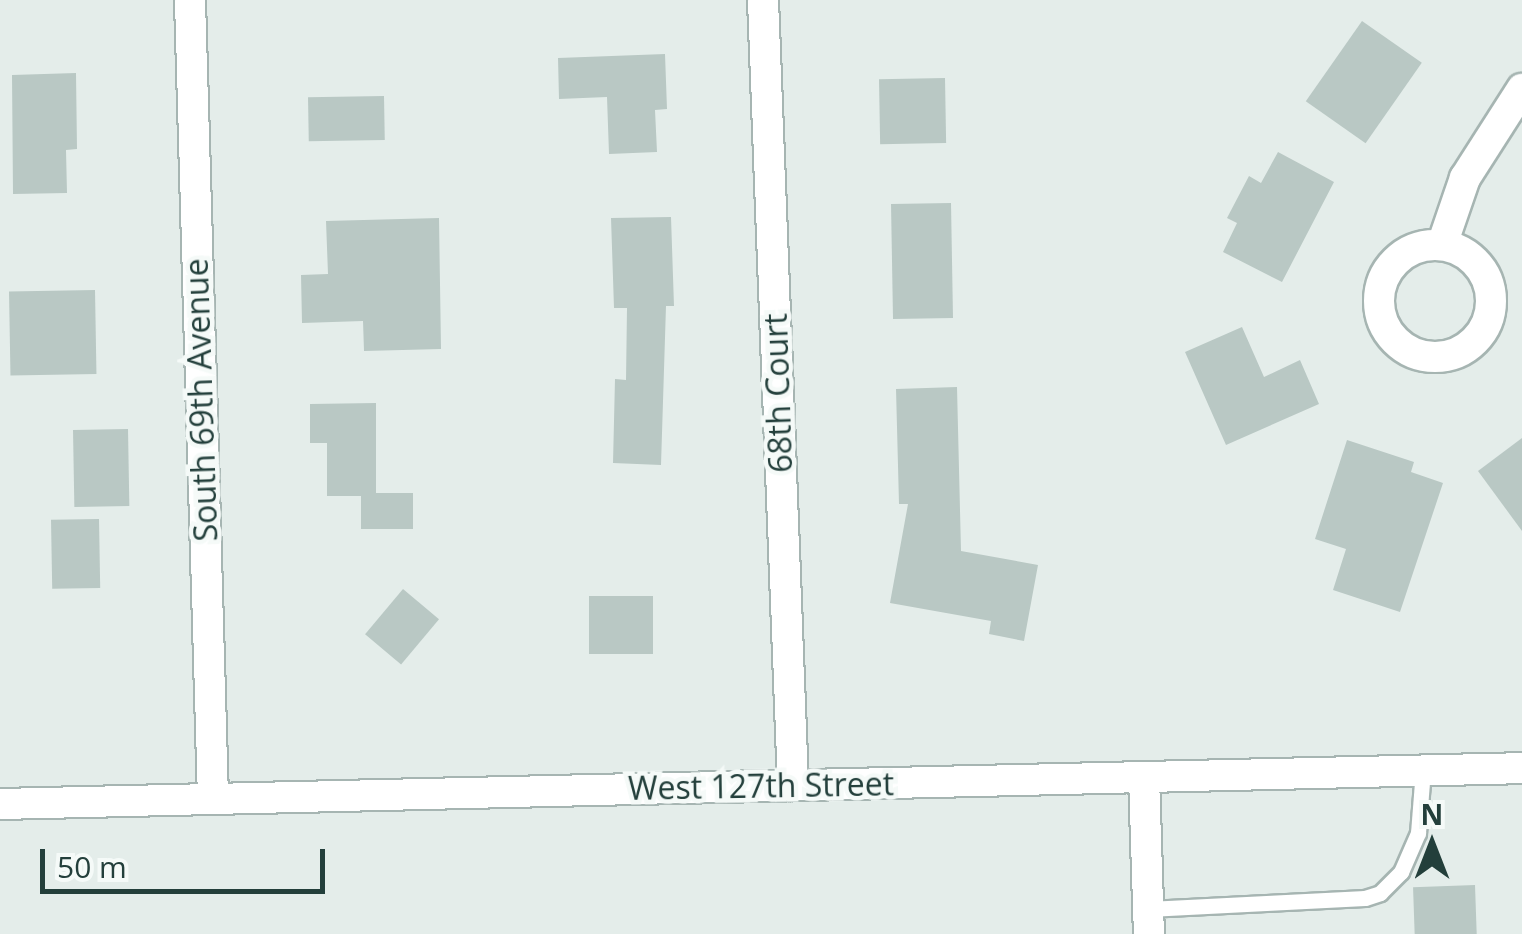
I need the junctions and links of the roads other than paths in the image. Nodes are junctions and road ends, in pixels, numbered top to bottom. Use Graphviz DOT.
graph roads {
  1 [pos="190,0"];
  2 [pos="763,0"];
  3 [pos="1522,89"];
  4 [pos="1442,245"];
  5 [pos="1522,768"];
  6 [pos="1423,770"];
  7 [pos="1144,777"];
  8 [pos="793,786"];
  9 [pos="213,799"];
  10 [pos="0,804"];
  11 [pos="1149,922"];
  1 -- 9 [label="street, South 69th Avenue"];
  2 -- 8 [label="street, 68th Court"];
  3 -- 4 [label="street"];
  5 -- 6 [label="street, West 127th Street"];
  6 -- 7 [label="street, West 127th Street"];
  6 -- 11 [label="lane"];
  7 -- 8 [label="street, West 127th Street"];
  7 -- 11 [label="street"];
  8 -- 9 [label="street, West 127th Street"];
  9 -- 10 [label="street, West 127th Street"];
}
